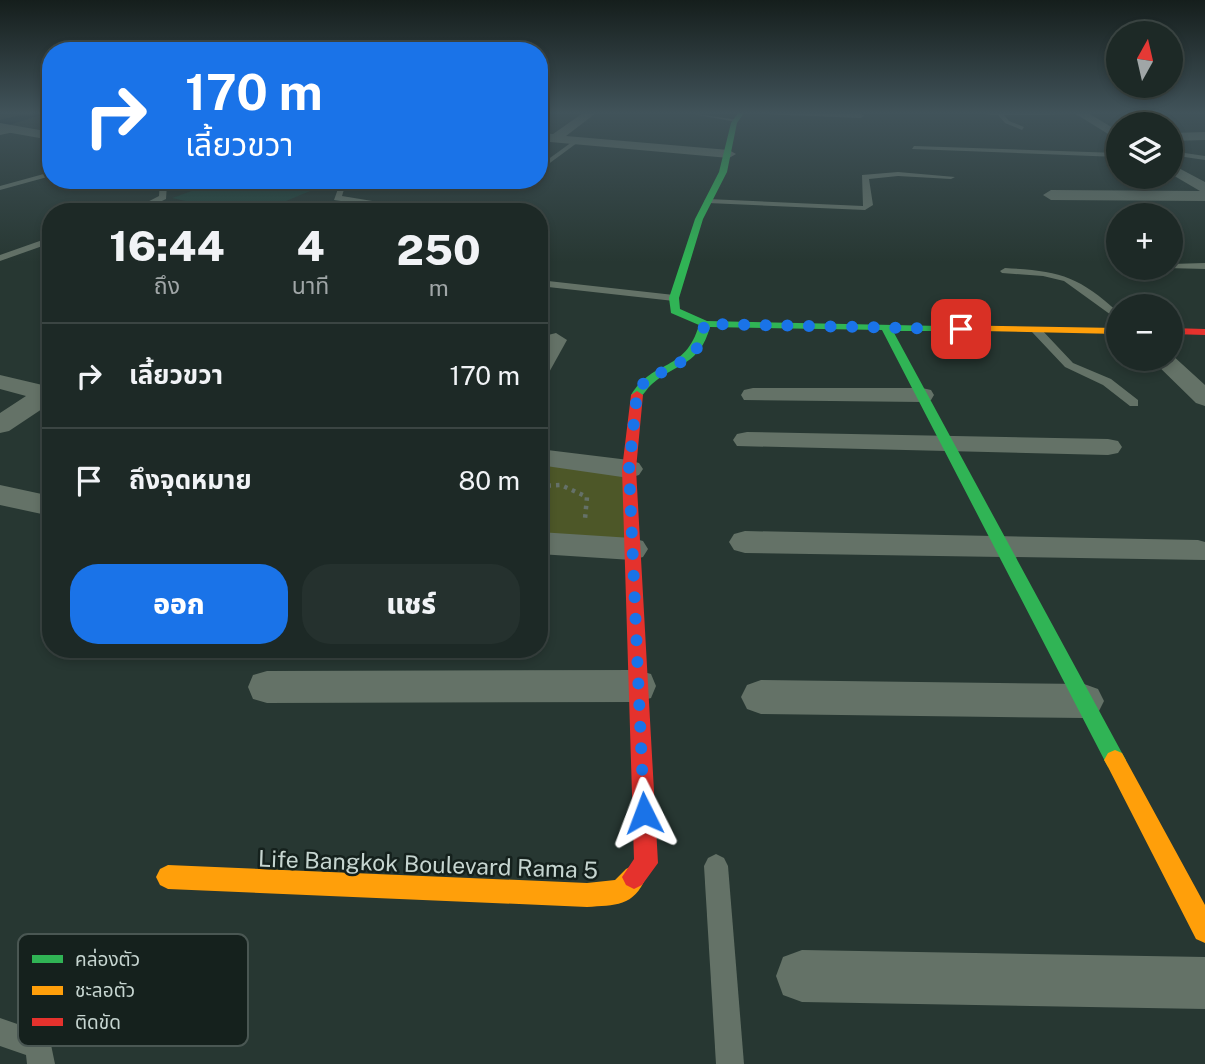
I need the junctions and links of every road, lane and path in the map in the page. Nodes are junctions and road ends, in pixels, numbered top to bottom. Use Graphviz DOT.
graph roads {
  1 [pos="725,163"];
  2 [pos="1183,175"];
  3 [pos="42,176"];
  4 [pos="951,177"];
  5 [pos="0,188"];
  6 [pos="1205,188"];
  7 [pos="163,189"];
  8 [pos="342,189"];
  9 [pos="1051,195"];
  10 [pos="1205,196"];
  11 [pos="708,201"];
  12 [pos="151,203"];
  13 [pos="372,203"];
  14 [pos="42,243"];
  15 [pos="0,258"];
  16 [pos="1205,266"];
  17 [pos="1183,267"];
  18 [pos="1005,271"];
  19 [pos="548,284"];
  20 [pos="674,298"];
  21 [pos="1106,306"];
  22 [pos="705,324"];
  23 [pos="886,328"];
  24 [pos="1036,330"];
  25 [pos="1106,331"];
  26 [pos="1183,331"];
  27 [pos="1205,332"];
  28 [pos="556,341"];
  29 [pos="548,355"];
  30 [pos="1176,371"];
  31 [pos="0,382"];
  32 [pos="42,393"];
  33 [pos="753,394"];
  34 [pos="922,395"];
  35 [pos="42,397"];
  36 [pos="1205,398"];
  37 [pos="1135,403"];
  38 [pos="0,425"];
  39 [pos="747,440"];
  40 [pos="948,444"];
  41 [pos="1108,447"];
  42 [pos="548,458"];
  43 [pos="629,469"];
  44 [pos="548,486"];
  45 [pos="24,497"];
  46 [pos="42,503"];
  47 [pos="575,521"];
  48 [pos="745,542"];
  49 [pos="548,544"];
  50 [pos="1002,547"];
  51 [pos="632,549"];
  52 [pos="1198,551"];
  53 [pos="637,686"];
  54 [pos="267,687"];
  55 [pos="761,697"];
  56 [pos="1084,701"];
  57 [pos="716,866"];
  58 [pos="168,877"];
  59 [pos="1205,930"];
  60 [pos="802,976"];
  61 [pos="1205,983"];
  62 [pos="0,1031"];
  63 [pos="18,1038"];
  64 [pos="38,1046"];
  65 [pos="41,1064"];
  66 [pos="730,1064"];
  1 -- 11 [label="street"];
  2 -- 6 [label="street"];
  3 -- 5 [label="lane"];
  4 -- 11 [label="lane"];
  7 -- 12 [label="lane"];
  8 -- 13 [label="lane"];
  9 -- 10 [label="street"];
  11 -- 20 [label="street"];
  14 -- 15 [label="lane"];
  16 -- 17 [label="lane"];
  18 -- 21 [label="lane"];
  19 -- 20 [label="lane"];
  20 -- 22 [label="street"];
  22 -- 23 [label="street"];
  22 -- 43 [label="street, Life Bangkok Boulevard Rama 5"];
  23 -- 24 [label="street"];
  23 -- 34 [label="street"];
  24 -- 25 [label="street"];
  24 -- 37 [label="lane"];
  26 -- 27 [label="street"];
  28 -- 29 [label="street"];
  30 -- 36 [label="street"];
  31 -- 32 [label="street"];
  33 -- 34 [label="street"];
  34 -- 40 [label="street"];
  35 -- 38 [label="street"];
  39 -- 40 [label="street"];
  40 -- 41 [label="street"];
  40 -- 50 [label="street"];
  42 -- 43 [label="street"];
  43 -- 51 [label="street, Life Bangkok Boulevard Rama 5"];
  44 -- 47 [label="path"];
  45 -- 46 [label="street"];
  48 -- 50 [label="street"];
  49 -- 51 [label="street"];
  50 -- 52 [label="street"];
  50 -- 56 [label="street"];
  51 -- 53 [label="street, Life Bangkok Boulevard Rama 5"];
  53 -- 54 [label="street"];
  53 -- 58 [label="street, Life Bangkok Boulevard Rama 5"];
  55 -- 56 [label="street"];
  56 -- 59 [label="street"];
  57 -- 66 [label="lane"];
  60 -- 61 [label="street"];
  62 -- 63 [label="lane"];
  64 -- 65 [label="lane"];
}
